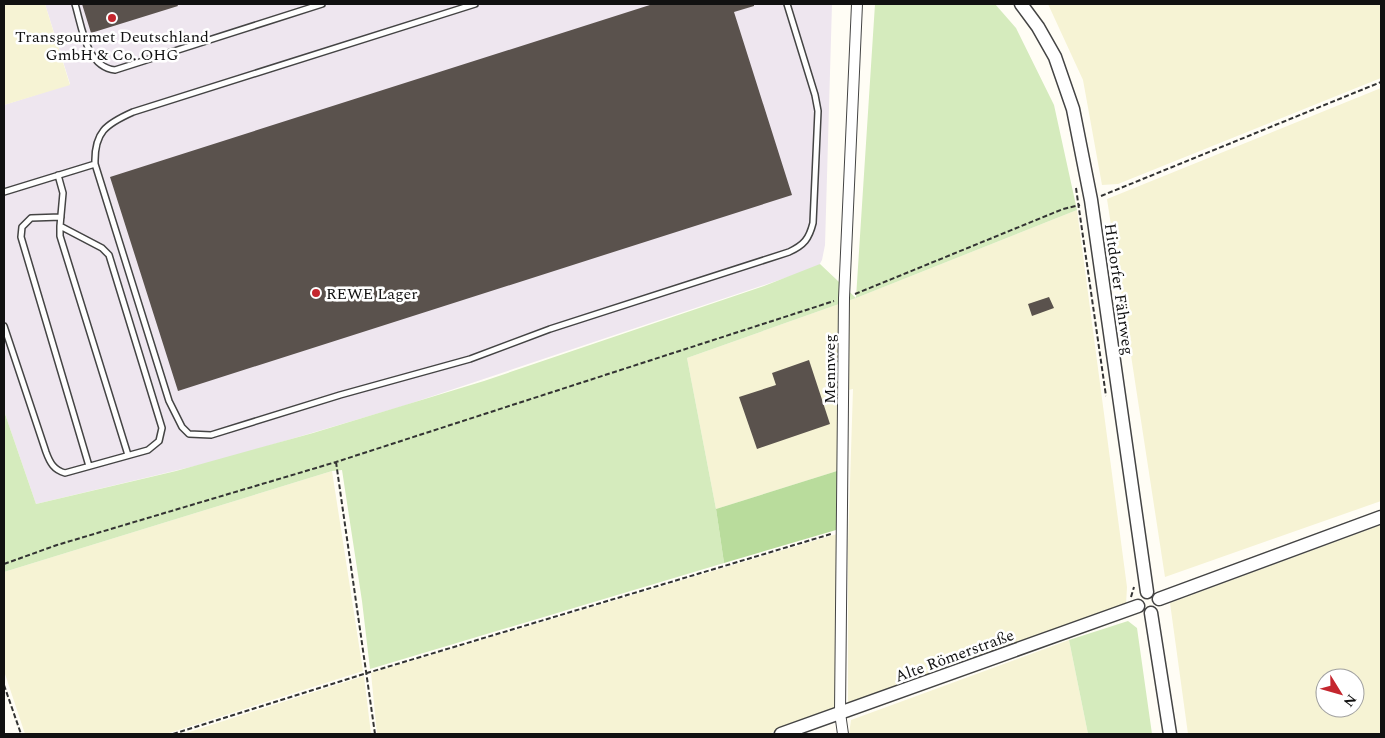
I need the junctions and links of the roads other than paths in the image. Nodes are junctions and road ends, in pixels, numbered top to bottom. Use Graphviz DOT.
graph roads {
  1 [pos="74,4"];
  2 [pos="322,4"];
  3 [pos="475,4"];
  4 [pos="787,4"];
  5 [pos="857,4"];
  6 [pos="1021,4"];
  7 [pos="95,164"];
  8 [pos="58,175"];
  9 [pos="6,192"];
  10 [pos="61,217"];
  11 [pos="60,226"];
  12 [pos="4,326"];
  13 [pos="128,455"];
  14 [pos="89,466"];
  15 [pos="1381,517"];
  16 [pos="1147,592"];
  17 [pos="1159,599"];
  18 [pos="1135,607"];
  19 [pos="1151,613"];
  20 [pos="840,713"];
  21 [pos="781,734"];
  22 [pos="843,734"];
  23 [pos="1170,734"];
  1 -- 2 [label="lane"];
  3 -- 7 [label="lane"];
  4 -- 7 [label="lane"];
  5 -- 20 [label="street, Mennweg"];
  6 -- 16 [label="street, Hitdorfer Fährweg"];
  7 -- 8 [label="lane"];
  8 -- 9 [label="lane"];
  8 -- 10 [label="lane"];
  10 -- 11 [label="lane"];
  10 -- 14 [label="lane"];
  11 -- 13 [label="lane"];
  11 -- 13 [label="lane"];
  12 -- 14 [label="lane"];
  13 -- 14 [label="lane"];
  15 -- 17 [label="street"];
  16 -- 17 [label="street"];
  16 -- 18 [label="street"];
  17 -- 19 [label="street"];
  18 -- 19 [label="street"];
  18 -- 20 [label="street, Alte Römerstraße"];
  19 -- 23 [label="street"];
  20 -- 21 [label="street, Alte Römerstraße"];
  20 -- 22 [label="street, Mennweg"];
}
